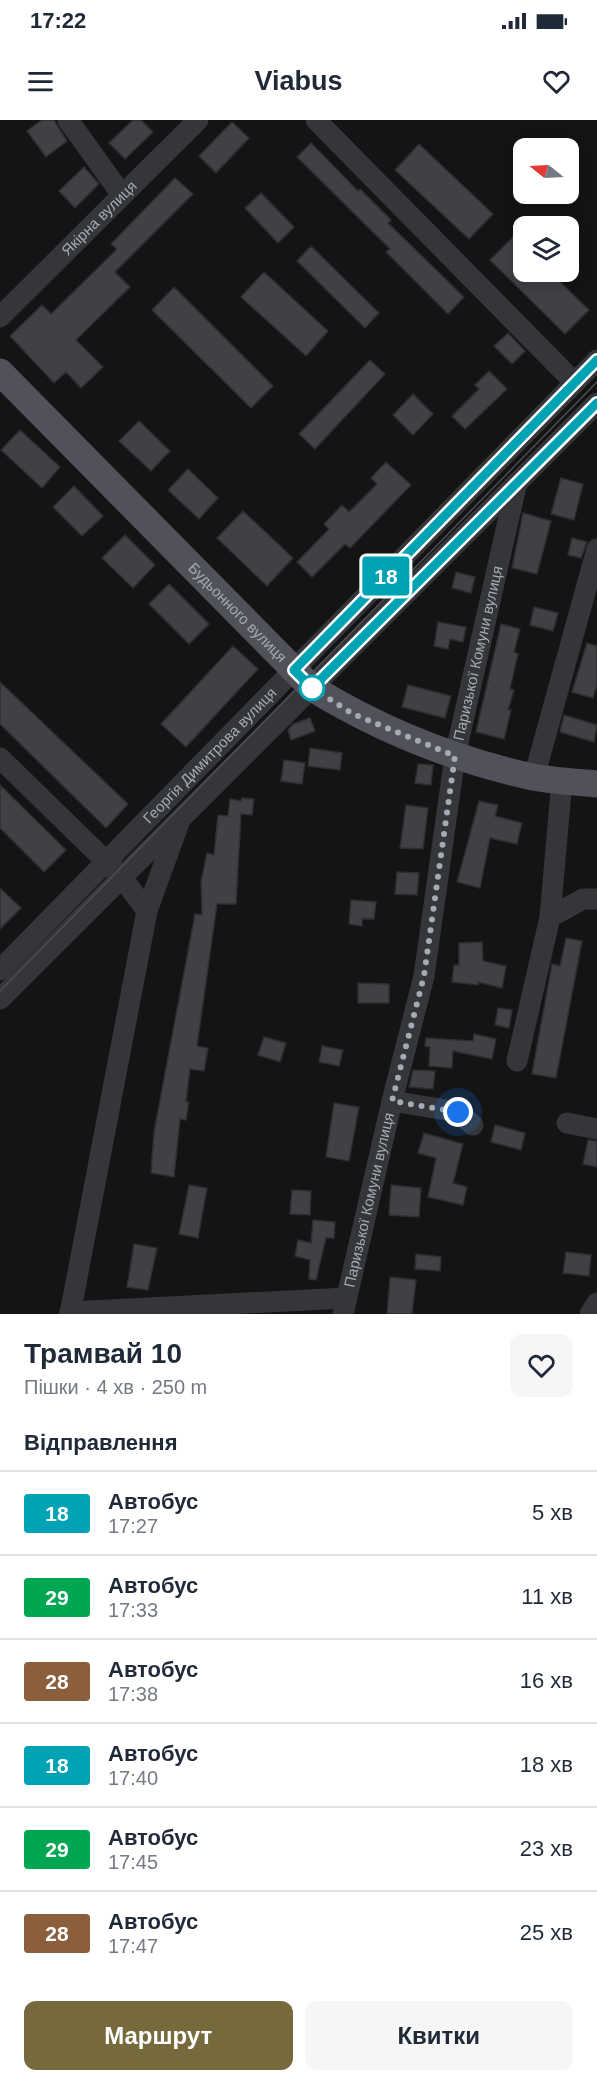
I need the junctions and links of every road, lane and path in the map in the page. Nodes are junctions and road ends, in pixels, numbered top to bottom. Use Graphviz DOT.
graph roads {
  1 [pos="69,120"];
  2 [pos="198,120"];
  3 [pos="316,120"];
  4 [pos="122,195"];
  5 [pos="0,317"];
  6 [pos="597,360"];
  7 [pos="0,372"];
  8 [pos="575,383"];
  9 [pos="597,403"];
  10 [pos="516,486"];
  11 [pos="597,549"];
  12 [pos="303,679"];
  13 [pos="455,756"];
  14 [pos="0,758"];
  15 [pos="534,777"];
  16 [pos="562,780"];
  17 [pos="597,784"];
  18 [pos="183,814"];
  19 [pos="113,869"];
  20 [pos="597,899"];
  21 [pos="147,911"];
  22 [pos="550,916"];
  23 [pos="0,970"];
  24 [pos="0,999"];
  25 [pos="517,1061"];
  26 [pos="392,1101"];
  27 [pos="567,1123"];
  28 [pos="473,1125"];
  29 [pos="597,1129"];
  30 [pos="597,1303"];
  31 [pos="345,1306"];
  32 [pos="70,1313"];
  33 [pos="590,1314"];
  1 -- 4 [label="street"];
  2 -- 4 [label="street, Якірна вулиця"];
  3 -- 8 [label="street"];
  4 -- 5 [label="street, Якірна вулиця"];
  6 -- 8 [label="street, Георгія Димитрова вулиця"];
  7 -- 12 [label="main road, Будьонного вулиця"];
  8 -- 12 [label="street, Георгія Димитрова вулиця"];
  9 -- 10 [label="street, Георгія Димитрова вулиця"];
  10 -- 12 [label="street, Георгія Димитрова вулиця"];
  10 -- 13 [label="street, Паризької Комуни вулиця"];
  11 -- 15 [label="street"];
  12 -- 13 [label="main road, Будьонного вулиця"];
  12 -- 18 [label="street, Георгія Димитрова вулиця"];
  12 -- 19 [label="street, Георгія Димитрова вулиця"];
  13 -- 15 [label="main road, Будьонного вулиця"];
  13 -- 26 [label="street, Паризької Комуни вулиця"];
  14 -- 19 [label="street"];
  15 -- 16 [label="main road, Будьонного вулиця"];
  16 -- 17 [label="main road, Будьонного вулиця"];
  16 -- 22 [label="street"];
  18 -- 19 [label="street, Георгія Димитрова вулиця"];
  18 -- 21 [label="street, Георгія Димитрова вулиця"];
  19 -- 21 [label="street"];
  19 -- 23 [label="street, Георгія Димитрова вулиця"];
  19 -- 24 [label="street, Георгія Димитрова вулиця"];
  20 -- 22 [label="street"];
  21 -- 32 [label="street, Георгія Димитрова вулиця"];
  22 -- 25 [label="street"];
  26 -- 28 [label="street"];
  26 -- 31 [label="street, Паризької Комуни вулиця"];
  27 -- 29 [label="street"];
  30 -- 33 [label="street"];
  31 -- 32 [label="street"];
}
